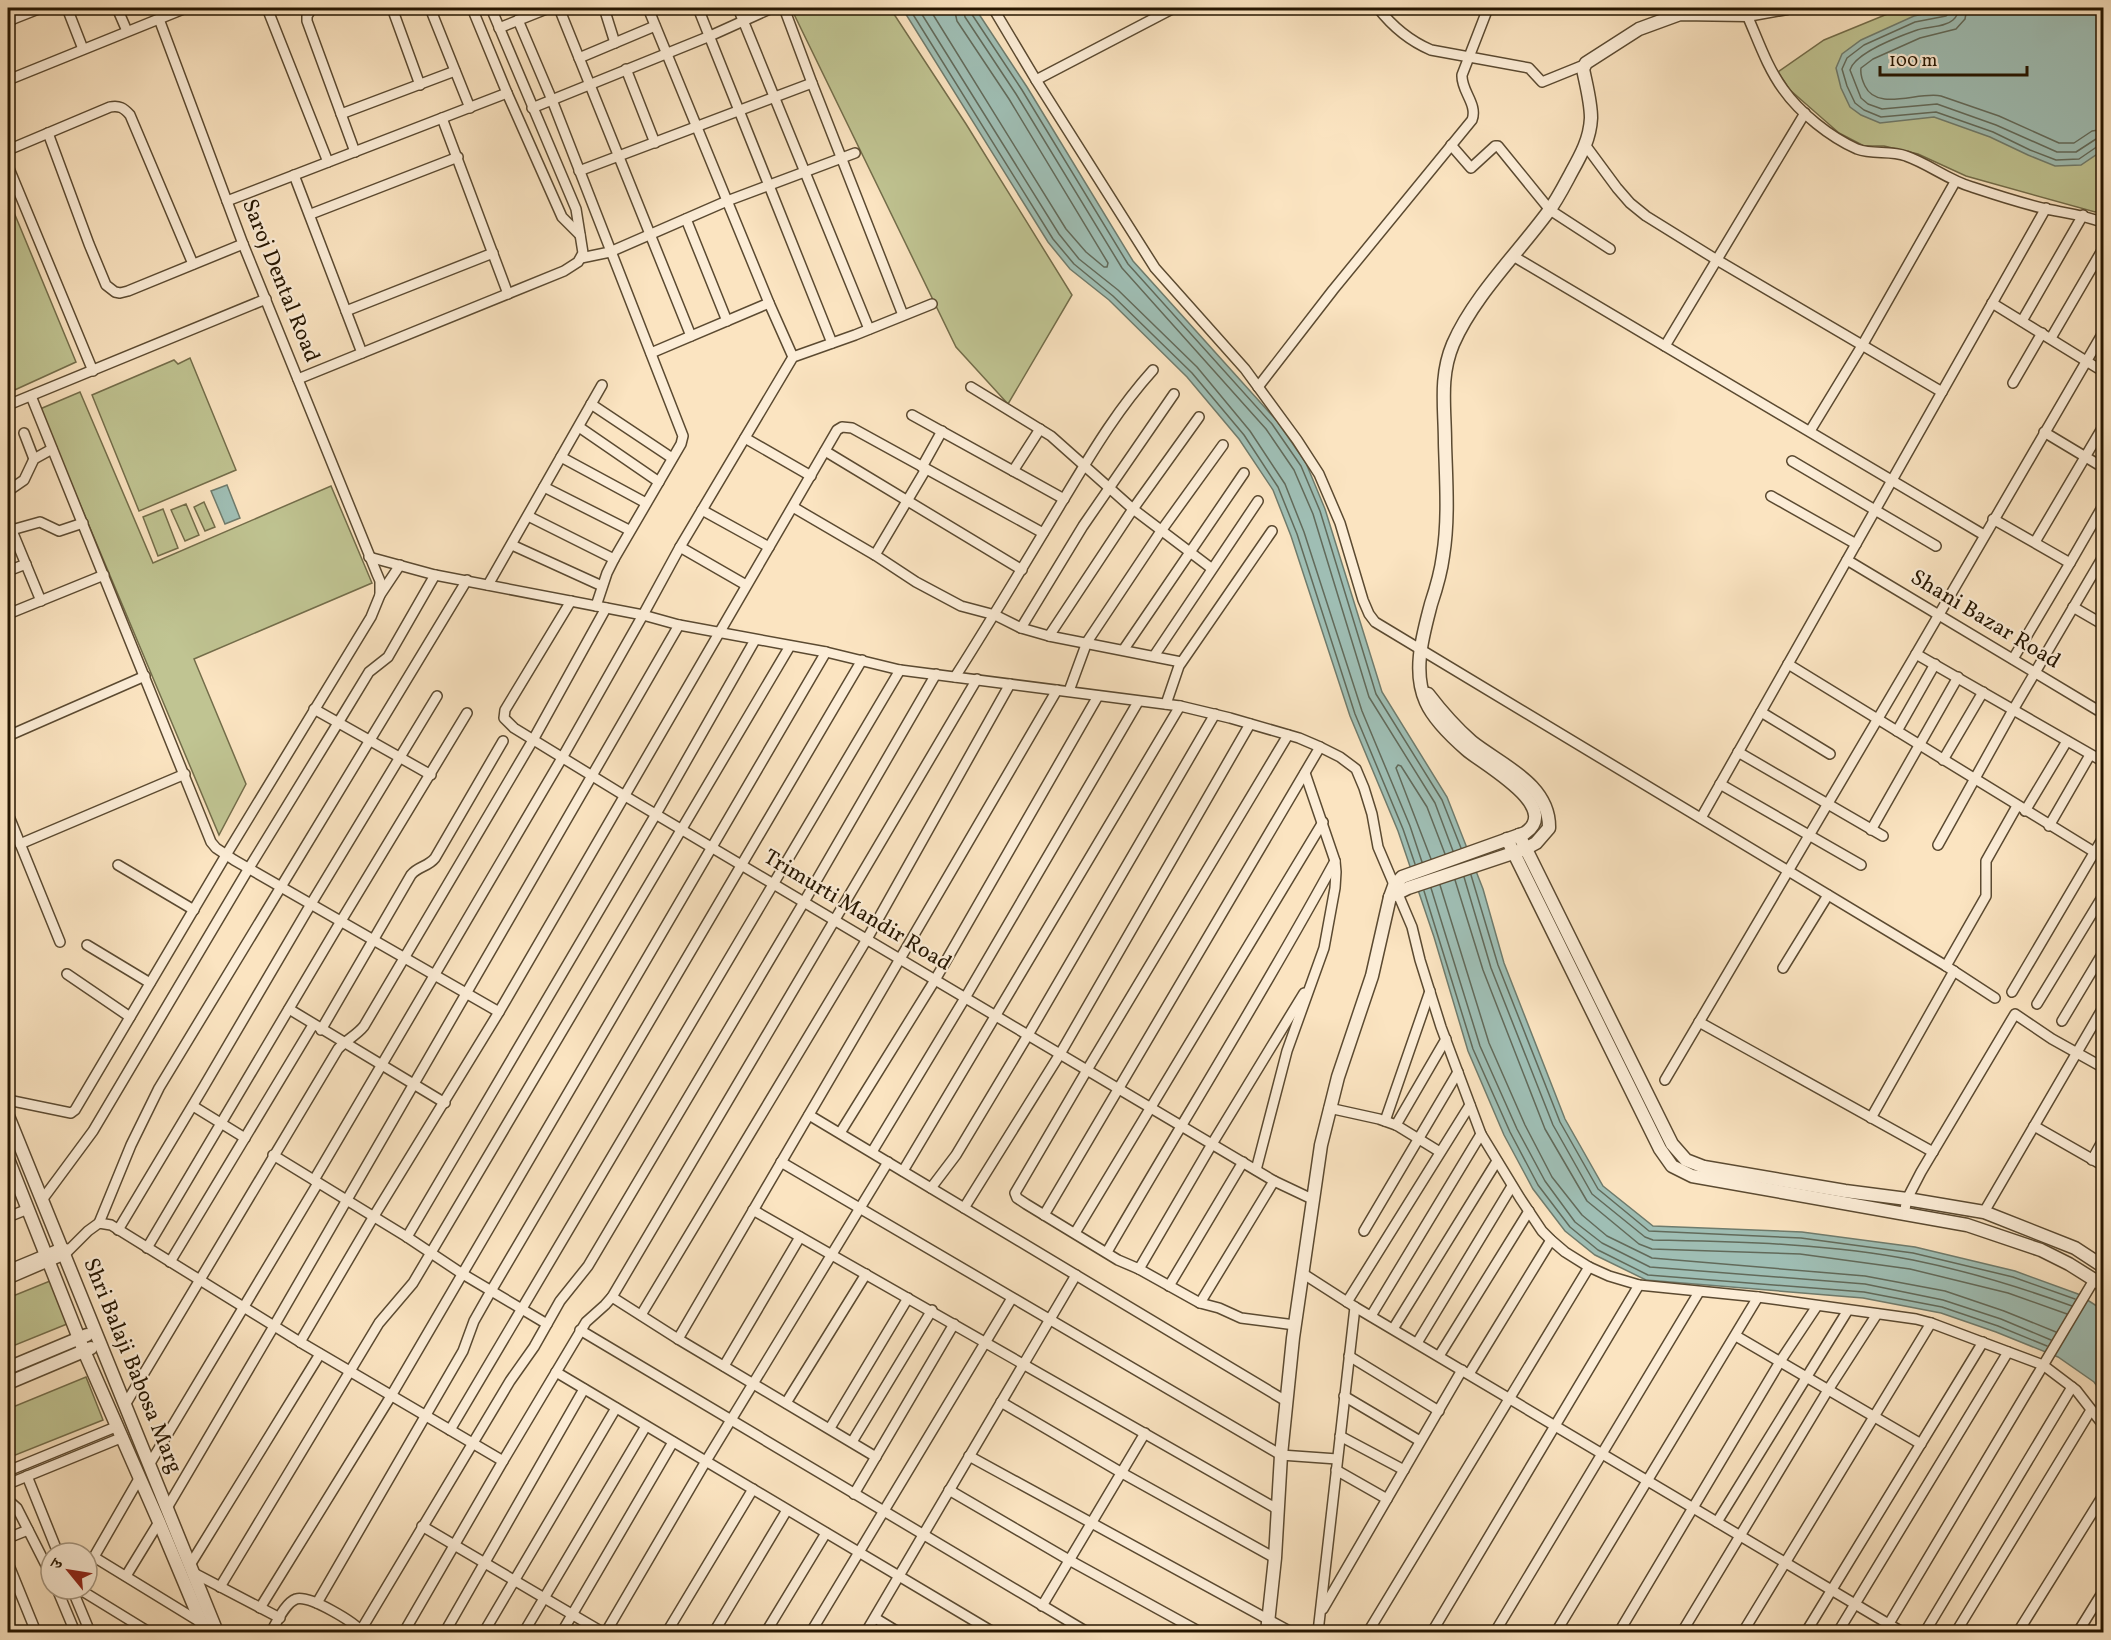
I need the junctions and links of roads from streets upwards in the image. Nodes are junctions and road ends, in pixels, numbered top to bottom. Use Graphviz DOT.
graph roads {
  1 [pos="9,8"];
  2 [pos="41,8"];
  3 [pos="67,8"];
  4 [pos="117,8"];
  5 [pos="186,8"];
  6 [pos="267,8"];
  7 [pos="312,8"];
  8 [pos="392,8"];
  9 [pos="430,8"];
  10 [pos="472,8"];
  11 [pos="491,8"];
  12 [pos="549,8"];
  13 [pos="559,8"];
  14 [pos="604,8"];
  15 [pos="648,8"];
  16 [pos="698,8"];
  17 [pos="738,8"];
  18 [pos="772,8"];
  19 [pos="784,8"];
  20 [pos="993,8"];
  21 [pos="1174,8"];
  22 [pos="1378,8"];
  23 [pos="1488,8"];
  24 [pos="1787,8"];
  25 [pos="1682,11"];
  26 [pos="1747,15"];
  27 [pos="159,19"];
  28 [pos="10,20"];
  29 [pos="518,20"];
  30 [pos="743,21"];
  31 [pos="655,26"];
  32 [pos="499,28"];
  33 [pos="127,32"];
  34 [pos="710,36"];
  35 [pos="615,43"];
  36 [pos="83,49"];
  37 [pos="666,53"];
  38 [pos="1469,56"];
  39 [pos="579,58"];
  40 [pos="1584,65"];
  41 [pos="626,69"];
  42 [pos="455,71"];
  43 [pos="8,80"];
  44 [pos="1036,80"];
  45 [pos="812,82"];
  46 [pos="590,84"];
  47 [pos="420,85"];
  48 [pos="507,93"];
  49 [pos="774,97"];
  50 [pos="552,100"];
  51 [pos="470,108"];
  52 [pos="532,108"];
  53 [pos="739,111"];
  54 [pos="1805,113"];
  55 [pos="341,114"];
  56 [pos="442,118"];
  57 [pos="697,127"];
  58 [pos="48,133"];
  59 [pos="655,143"];
  60 [pos="1451,145"];
  61 [pos="1586,146"];
  62 [pos="8,150"];
  63 [pos="355,152"];
  64 [pos="855,153"];
  65 [pos="618,156"];
  66 [pos="458,157"];
  67 [pos="842,157"];
  68 [pos="328,162"];
  69 [pos="8,166"];
  70 [pos="579,171"];
  71 [pos="805,171"];
  72 [pos="294,175"];
  73 [pos="1955,182"];
  74 [pos="769,185"];
  75 [pos="227,201"];
  76 [pos="727,201"];
  77 [pos="2046,208"];
  78 [pos="1550,210"];
  79 [pos="2103,213"];
  80 [pos="311,214"];
  81 [pos="2083,215"];
  82 [pos="686,219"];
  83 [pos="2099,221"];
  84 [pos="580,235"];
  85 [pos="650,236"];
  86 [pos="243,244"];
  87 [pos="2103,247"];
  88 [pos="1610,249"];
  89 [pos="610,252"];
  90 [pos="493,253"];
  91 [pos="1513,256"];
  92 [pos="581,258"];
  93 [pos="1717,260"];
  94 [pos="193,264"];
  95 [pos="507,294"];
  96 [pos="266,299"];
  97 [pos="769,303"];
  98 [pos="1992,303"];
  99 [pos="932,304"];
  100 [pos="346,311"];
  101 [pos="903,315"];
  102 [pos="727,321"];
  103 [pos="2022,321"];
  104 [pos="869,329"];
  105 [pos="2103,331"];
  106 [pos="691,336"];
  107 [pos="2046,336"];
  108 [pos="831,343"];
  109 [pos="1863,344"];
  110 [pos="1665,346"];
  111 [pos="362,353"];
  112 [pos="651,353"];
  113 [pos="793,357"];
  114 [pos="2086,361"];
  115 [pos="1153,370"];
  116 [pos="93,371"];
  117 [pos="2103,372"];
  118 [pos="298,379"];
  119 [pos="2013,383"];
  120 [pos="602,385"];
  121 [pos="971,387"];
  122 [pos="1258,387"];
  123 [pos="1942,392"];
  124 [pos="1174,394"];
  125 [pos="30,396"];
  126 [pos="591,404"];
  127 [pos="8,405"];
  128 [pos="912,415"];
  129 [pos="1199,417"];
  130 [pos="2103,425"];
  131 [pos="579,427"];
  132 [pos="1040,429"];
  133 [pos="942,431"];
  134 [pos="1810,431"];
  135 [pos="2044,432"];
  136 [pos="24,434"];
  137 [pos="745,438"];
  138 [pos="1223,445"];
  139 [pos="52,449"];
  140 [pos="825,451"];
  141 [pos="561,457"];
  142 [pos="2085,457"];
  143 [pos="672,458"];
  144 [pos="34,459"];
  145 [pos="1792,461"];
  146 [pos="1083,466"];
  147 [pos="924,468"];
  148 [pos="2103,468"];
  149 [pos="1013,471"];
  150 [pos="1244,473"];
  151 [pos="811,476"];
  152 [pos="1892,480"];
  153 [pos="658,482"];
  154 [pos="544,487"];
  155 [pos="1108,487"];
  156 [pos="8,491"];
  157 [pos="1771,496"];
  158 [pos="1064,499"];
  159 [pos="1258,501"];
  160 [pos="906,502"];
  161 [pos="646,503"];
  162 [pos="2103,504"];
  163 [pos="792,507"];
  164 [pos="1133,508"];
  165 [pos="702,510"];
  166 [pos="1875,510"];
  167 [pos="528,516"];
  168 [pos="1993,519"];
  169 [pos="83,523"];
  170 [pos="9,527"];
  171 [pos="629,530"];
  172 [pos="1161,531"];
  173 [pos="1272,531"];
  174 [pos="1043,533"];
  175 [pos="1984,535"];
  176 [pos="2035,542"];
  177 [pos="1856,544"];
  178 [pos="512,545"];
  179 [pos="1936,546"];
  180 [pos="680,547"];
  181 [pos="769,547"];
  182 [pos="1190,553"];
  183 [pos="875,555"];
  184 [pos="2103,555"];
  185 [pos="369,557"];
  186 [pos="614,559"];
  187 [pos="1847,560"];
  188 [pos="2070,563"];
  189 [pos="26,564"];
  190 [pos="400,565"];
  191 [pos="1211,568"];
  192 [pos="1022,570"];
  193 [pos="8,571"];
  194 [pos="104,575"];
  195 [pos="435,575"];
  196 [pos="466,580"];
  197 [pos="488,585"];
  198 [pos="746,585"];
  199 [pos="602,586"];
  200 [pos="380,595"];
  201 [pos="41,601"];
  202 [pos="571,601"];
  203 [pos="601,607"];
  204 [pos="2073,607"];
  205 [pos="8,614"];
  206 [pos="643,615"];
  207 [pos="995,615"];
  208 [pos="1938,616"];
  209 [pos="679,625"];
  210 [pos="2103,625"];
  211 [pos="1021,628"];
  212 [pos="718,633"];
  213 [pos="1049,636"];
  214 [pos="755,640"];
  215 [pos="1087,642"];
  216 [pos="790,645"];
  217 [pos="1124,650"];
  218 [pos="1420,650"];
  219 [pos="826,652"];
  220 [pos="1917,654"];
  221 [pos="1154,656"];
  222 [pos="2013,659"];
  223 [pos="862,660"];
  224 [pos="1181,662"];
  225 [pos="1788,664"];
  226 [pos="1935,664"];
  227 [pos="900,670"];
  228 [pos="2035,672"];
  229 [pos="936,674"];
  230 [pos="145,676"];
  231 [pos="955,677"];
  232 [pos="1958,677"];
  233 [pos="977,679"];
  234 [pos="1010,684"];
  235 [pos="1422,685"];
  236 [pos="1057,690"];
  237 [pos="1069,692"];
  238 [pos="1983,692"];
  239 [pos="437,696"];
  240 [pos="1098,696"];
  241 [pos="1138,702"];
  242 [pos="1166,704"];
  243 [pos="1180,706"];
  244 [pos="314,709"];
  245 [pos="2013,710"];
  246 [pos="1761,712"];
  247 [pos="467,713"];
  248 [pos="1215,714"];
  249 [pos="2103,714"];
  250 [pos="1877,720"];
  251 [pos="338,723"];
  252 [pos="1250,724"];
  253 [pos="1896,731"];
  254 [pos="8,735"];
  255 [pos="1288,735"];
  256 [pos="369,740"];
  257 [pos="533,740"];
  258 [pos="503,741"];
  259 [pos="2067,741"];
  260 [pos="1919,746"];
  261 [pos="1320,747"];
  262 [pos="1738,752"];
  263 [pos="1830,754"];
  264 [pos="2090,755"];
  265 [pos="400,758"];
  266 [pos="562,758"];
  267 [pos="1943,760"];
  268 [pos="2103,762"];
  269 [pos="1305,773"];
  270 [pos="185,774"];
  271 [pos="431,775"];
  272 [pos="592,776"];
  273 [pos="1976,780"];
  274 [pos="1720,784"];
  275 [pos="625,796"];
  276 [pos="1827,804"];
  277 [pos="2021,809"];
  278 [pos="8,814"];
  279 [pos="656,814"];
  280 [pos="1701,818"];
  281 [pos="1323,822"];
  282 [pos="2049,826"];
  283 [pos="682,829"];
  284 [pos="1871,830"];
  285 [pos="1810,835"];
  286 [pos="1882,836"];
  287 [pos="2103,836"];
  288 [pos="1513,837"];
  289 [pos="20,844"];
  290 [pos="1938,845"];
  291 [pos="711,846"];
  292 [pos="1519,851"];
  293 [pos="2094,853"];
  294 [pos="226,855"];
  295 [pos="2103,858"];
  296 [pos="1335,861"];
  297 [pos="741,864"];
  298 [pos="118,865"];
  299 [pos="1861,865"];
  300 [pos="249,868"];
  301 [pos="1789,871"];
  302 [pos="772,883"];
  303 [pos="280,886"];
  304 [pos="1398,888"];
  305 [pos="2103,894"];
  306 [pos="1828,895"];
  307 [pos="804,902"];
  308 [pos="311,904"];
  309 [pos="194,909"];
  310 [pos="836,920"];
  311 [pos="341,921"];
  312 [pos="373,939"];
  313 [pos="867,939"];
  314 [pos="60,942"];
  315 [pos="87,945"];
  316 [pos="2103,951"];
  317 [pos="404,958"];
  318 [pos="900,959"];
  319 [pos="1783,968"];
  320 [pos="1950,968"];
  321 [pos="1317,972"];
  322 [pos="67,974"];
  323 [pos="434,975"];
  324 [pos="935,980"];
  325 [pos="150,983"];
  326 [pos="1430,991"];
  327 [pos="2012,992"];
  328 [pos="467,994"];
  329 [pos="965,998"];
  330 [pos="1995,998"];
  331 [pos="2037,1004"];
  332 [pos="2103,1006"];
  333 [pos="289,1009"];
  334 [pos="499,1012"];
  335 [pos="995,1016"];
  336 [pos="130,1017"];
  337 [pos="2062,1021"];
  338 [pos="1699,1022"];
  339 [pos="317,1028"];
  340 [pos="1028,1035"];
  341 [pos="1446,1039"];
  342 [pos="343,1043"];
  343 [pos="2076,1052"];
  344 [pos="1060,1054"];
  345 [pos="382,1064"];
  346 [pos="2103,1068"];
  347 [pos="1087,1070"];
  348 [pos="1458,1072"];
  349 [pos="1665,1080"];
  350 [pos="415,1084"];
  351 [pos="1118,1088"];
  352 [pos="8,1100"];
  353 [pos="445,1103"];
  354 [pos="1470,1105"];
  355 [pos="193,1106"];
  356 [pos="1151,1108"];
  357 [pos="1329,1108"];
  358 [pos="809,1115"];
  359 [pos="8,1116"];
  360 [pos="1871,1118"];
  361 [pos="1385,1121"];
  362 [pos="221,1123"];
  363 [pos="1180,1125"];
  364 [pos="1396,1125"];
  365 [pos="2034,1126"];
  366 [pos="840,1134"];
  367 [pos="1481,1134"];
  368 [pos="245,1138"];
  369 [pos="1418,1138"];
  370 [pos="2103,1138"];
  371 [pos="1212,1144"];
  372 [pos="872,1152"];
  373 [pos="1440,1152"];
  374 [pos="1933,1152"];
  375 [pos="273,1155"];
  376 [pos="8,1159"];
  377 [pos="2092,1160"];
  378 [pos="1497,1161"];
  379 [pos="781,1162"];
  380 [pos="888,1162"];
  381 [pos="1243,1162"];
  382 [pos="2103,1166"];
  383 [pos="1256,1170"];
  384 [pos="903,1171"];
  385 [pos="10,1174"];
  386 [pos="316,1181"];
  387 [pos="1274,1181"];
  388 [pos="1512,1186"];
  389 [pos="931,1188"];
  390 [pos="1312,1198"];
  391 [pos="347,1199"];
  392 [pos="1907,1199"];
  393 [pos="42,1200"];
  394 [pos="964,1208"];
  395 [pos="28,1209"];
  396 [pos="860,1209"];
  397 [pos="753,1210"];
  398 [pos="1529,1211"];
  399 [pos="1984,1212"];
  400 [pos="1904,1214"];
  401 [pos="1044,1215"];
  402 [pos="374,1216"];
  403 [pos="8,1217"];
  404 [pos="99,1223"];
  405 [pos="118,1230"];
  406 [pos="1364,1231"];
  407 [pos="1075,1233"];
  408 [pos="407,1237"];
  409 [pos="801,1237"];
  410 [pos="1551,1240"];
  411 [pos="147,1248"];
  412 [pos="64,1251"];
  413 [pos="431,1252"];
  414 [pos="1107,1252"];
  415 [pos="832,1254"];
  416 [pos="47,1258"];
  417 [pos="2102,1261"];
  418 [pos="170,1262"];
  419 [pos="1589,1268"];
  420 [pos="1139,1269"];
  421 [pos="8,1270"];
  422 [pos="461,1273"];
  423 [pos="1302,1273"];
  424 [pos="866,1274"];
  425 [pos="1076,1275"];
  426 [pos="8,1279"];
  427 [pos="199,1280"];
  428 [pos="2099,1283"];
  429 [pos="1639,1285"];
  430 [pos="1169,1286"];
  431 [pos="491,1291"];
  432 [pos="1699,1292"];
  433 [pos="612,1297"];
  434 [pos="1758,1297"];
  435 [pos="908,1298"];
  436 [pos="1012,1298"];
  437 [pos="1200,1303"];
  438 [pos="1351,1304"];
  439 [pos="1817,1306"];
  440 [pos="244,1308"];
  441 [pos="522,1309"];
  442 [pos="932,1310"];
  443 [pos="1848,1310"];
  444 [pos="1877,1314"];
  445 [pos="641,1315"];
  446 [pos="1371,1316"];
  447 [pos="1050,1320"];
  448 [pos="1931,1323"];
  449 [pos="547,1324"];
  450 [pos="954,1324"];
  451 [pos="1295,1325"];
  452 [pos="274,1326"];
  453 [pos="1393,1329"];
  454 [pos="580,1330"];
  455 [pos="1736,1336"];
  456 [pos="97,1338"];
  457 [pos="79,1339"];
  458 [pos="678,1339"];
  459 [pos="300,1342"];
  460 [pos="986,1342"];
  461 [pos="1983,1342"];
  462 [pos="1417,1343"];
  463 [pos="84,1351"];
  464 [pos="2008,1352"];
  465 [pos="320,1354"];
  466 [pos="1349,1356"];
  467 [pos="1439,1356"];
  468 [pos="1780,1361"];
  469 [pos="1024,1364"];
  470 [pos="2043,1365"];
  471 [pos="724,1366"];
  472 [pos="8,1368"];
  473 [pos="350,1371"];
  474 [pos="556,1372"];
  475 [pos="1466,1372"];
  476 [pos="1806,1377"];
  477 [pos="8,1383"];
  478 [pos="754,1384"];
  479 [pos="2072,1388"];
  480 [pos="584,1389"];
  481 [pos="1828,1390"];
  482 [pos="391,1396"];
  483 [pos="1344,1396"];
  484 [pos="1510,1399"];
  485 [pos="1286,1401"];
  486 [pos="1001,1402"];
  487 [pos="786,1403"];
  488 [pos="125,1405"];
  489 [pos="616,1408"];
  490 [pos="2091,1410"];
  491 [pos="1439,1411"];
  492 [pos="426,1416"];
  493 [pos="1875,1417"];
  494 [pos="732,1421"];
  495 [pos="646,1426"];
  496 [pos="1556,1426"];
  497 [pos="2103,1426"];
  498 [pos="830,1428"];
  499 [pos="450,1430"];
  500 [pos="120,1431"];
  501 [pos="1145,1433"];
  502 [pos="1340,1436"];
  503 [pos="1420,1441"];
  504 [pos="674,1442"];
  505 [pos="852,1442"];
  506 [pos="472,1443"];
  507 [pos="1921,1444"];
  508 [pos="1602,1453"];
  509 [pos="1281,1455"];
  510 [pos="969,1456"];
  511 [pos="876,1457"];
  512 [pos="1337,1459"];
  513 [pos="503,1461"];
  514 [pos="706,1461"];
  515 [pos="149,1465"];
  516 [pos="1336,1470"];
  517 [pos="1404,1470"];
  518 [pos="8,1471"];
  519 [pos="1122,1473"];
  520 [pos="27,1476"];
  521 [pos="140,1477"];
  522 [pos="1648,1480"];
  523 [pos="8,1484"];
  524 [pos="753,1489"];
  525 [pos="949,1490"];
  526 [pos="854,1494"];
  527 [pos="2103,1494"];
  528 [pos="1387,1499"];
  529 [pos="8,1500"];
  530 [pos="166,1508"];
  531 [pos="1693,1508"];
  532 [pos="1277,1509"];
  533 [pos="787,1510"];
  534 [pos="884,1512"];
  535 [pos="159,1522"];
  536 [pos="1717,1522"];
  537 [pos="1091,1523"];
  538 [pos="422,1526"];
  539 [pos="28,1530"];
  540 [pos="826,1533"];
  541 [pos="923,1535"];
  542 [pos="1740,1536"];
  543 [pos="8,1538"];
  544 [pos="53,1541"];
  545 [pos="454,1546"];
  546 [pos="99,1547"];
  547 [pos="39,1552"];
  548 [pos="859,1553"];
  549 [pos="1275,1558"];
  550 [pos="99,1560"];
  551 [pos="1069,1560"];
  552 [pos="8,1563"];
  553 [pos="484,1563"];
  554 [pos="1786,1563"];
  555 [pos="191,1569"];
  556 [pos="126,1576"];
  557 [pos="898,1576"];
  558 [pos="515,1581"];
  559 [pos="220,1587"];
  560 [pos="1831,1590"];
  561 [pos="2103,1590"];
  562 [pos="544,1600"];
  563 [pos="62,1601"];
  564 [pos="77,1601"];
  565 [pos="99,1601"];
  566 [pos="317,1603"];
  567 [pos="1855,1605"];
  568 [pos="1042,1606"];
  569 [pos="260,1608"];
  570 [pos="1321,1613"];
  571 [pos="572,1616"];
  572 [pos="280,1618"];
  573 [pos="875,1618"];
  574 [pos="1267,1626"];
  575 [pos="202,1627"];
  576 [pos="1886,1629"];
  577 [pos="361,1631"];
  578 [pos="36,1632"];
  579 [pos="75,1632"];
  580 [pos="90,1632"];
  581 [pos="149,1632"];
  582 [pos="217,1632"];
  583 [pos="271,1632"];
  584 [pos="404,1632"];
  585 [pos="445,1632"];
  586 [pos="484,1632"];
  587 [pos="524,1632"];
  588 [pos="562,1632"];
  589 [pos="602,1632"];
  590 [pos="606,1632"];
  591 [pos="667,1632"];
  592 [pos="714,1632"];
  593 [pos="766,1632"];
  594 [pos="811,1632"];
  595 [pos="866,1632"];
  596 [pos="898,1632"];
  597 [pos="993,1632"];
  598 [pos="1087,1632"];
  599 [pos="1200,1632"];
  600 [pos="1291,1632"];
  601 [pos="1318,1632"];
  602 [pos="1368,1632"];
  603 [pos="1432,1632"];
  604 [pos="1495,1632"];
  605 [pos="1556,1632"];
  606 [pos="1619,1632"];
  607 [pos="1682,1632"];
  608 [pos="1743,1632"];
  609 [pos="1806,1632"];
  610 [pos="1838,1632"];
  611 [pos="1902,1632"];
  612 [pos="1926,1632"];
  613 [pos="1956,1632"];
  614 [pos="2019,1632"];
  615 [pos="2078,1632"];
  1 -- 28 [label="street"];
  2 -- 28 [label="street"];
  3 -- 36 [label="street"];
  4 -- 33 [label="street"];
  5 -- 27 [label="street"];
  6 -- 68 [label="street"];
  7 -- 55 [label="street"];
  8 -- 47 [label="street"];
  9 -- 42 [label="street"];
  10 -- 48 [label="street"];
  11 -- 32 [label="street"];
  12 -- 29 [label="street"];
  13 -- 39 [label="street"];
  14 -- 35 [label="street"];
  15 -- 31 [label="street"];
  16 -- 34 [label="street"];
  17 -- 30 [label="street"];
  18 -- 30 [label="street"];
  19 -- 45 [label="street"];
  20 -- 44 [label="street"];
  21 -- 44 [label="street"];
  22 -- 38 [label="street"];
  23 -- 38 [label="street"];
  24 -- 26 [label="street"];
  25 -- 26 [label="street"];
  25 -- 40 [label="street"];
  26 -- 54 [label="street"];
  27 -- 33 [label="street"];
  27 -- 75 [label="street, Saroj Dental Road"];
  29 -- 32 [label="street"];
  29 -- 50 [label="street"];
  30 -- 34 [label="street"];
  30 -- 49 [label="street"];
  31 -- 35 [label="street"];
  31 -- 37 [label="street"];
  32 -- 52 [label="street"];
  33 -- 36 [label="street"];
  34 -- 37 [label="street"];
  34 -- 53 [label="street"];
  35 -- 39 [label="street"];
  36 -- 43 [label="street"];
  37 -- 41 [label="street"];
  37 -- 57 [label="street"];
  38 -- 40 [label="street"];
  38 -- 60 [label="street"];
  39 -- 46 [label="street"];
  40 -- 61 [label="street"];
  41 -- 46 [label="street"];
  41 -- 59 [label="street"];
  42 -- 47 [label="street"];
  42 -- 51 [label="street"];
  44 -- 122 [label="street"];
  45 -- 49 [label="street"];
  45 -- 67 [label="street"];
  46 -- 50 [label="street"];
  46 -- 65 [label="street"];
  47 -- 55 [label="street"];
  48 -- 51 [label="street"];
  48 -- 84 [label="street"];
  49 -- 53 [label="street"];
  49 -- 71 [label="street"];
  50 -- 52 [label="street"];
  50 -- 70 [label="street"];
  51 -- 56 [label="street"];
  52 -- 84 [label="street"];
  53 -- 57 [label="street"];
  53 -- 74 [label="street"];
  54 -- 73 [label="street"];
  54 -- 93 [label="street"];
  55 -- 63 [label="street"];
  56 -- 63 [label="street"];
  56 -- 66 [label="street"];
  57 -- 59 [label="street"];
  57 -- 76 [label="street"];
  58 -- 62 [label="street"];
  58 -- 94 [label="street"];
  58 -- 94 [label="street"];
  59 -- 65 [label="street"];
  60 -- 78 [label="street"];
  60 -- 122 [label="street"];
  61 -- 78 [label="street"];
  61 -- 93 [label="street"];
  63 -- 68 [label="street"];
  64 -- 67 [label="street"];
  65 -- 70 [label="street"];
  65 -- 85 [label="street"];
  66 -- 80 [label="street"];
  66 -- 90 [label="street"];
  67 -- 71 [label="street"];
  67 -- 101 [label="street"];
  68 -- 72 [label="street"];
  69 -- 116 [label="street"];
  70 -- 89 [label="street"];
  71 -- 74 [label="street"];
  71 -- 104 [label="street"];
  72 -- 75 [label="street"];
  72 -- 80 [label="street"];
  73 -- 77 [label="street"];
  73 -- 109 [label="street"];
  74 -- 76 [label="street"];
  74 -- 108 [label="street"];
  75 -- 86 [label="street, Saroj Dental Road"];
  76 -- 82 [label="street"];
  76 -- 97 [label="street"];
  77 -- 81 [label="street"];
  77 -- 98 [label="street"];
  78 -- 88 [label="street"];
  78 -- 91 [label="street"];
  79 -- 83 [label="street"];
  80 -- 100 [label="street"];
  81 -- 83 [label="street"];
  81 -- 103 [label="street"];
  82 -- 85 [label="street"];
  82 -- 102 [label="street"];
  84 -- 92 [label="street"];
  85 -- 89 [label="street"];
  85 -- 106 [label="street"];
  86 -- 94 [label="street"];
  86 -- 96 [label="street, Saroj Dental Road"];
  87 -- 107 [label="street"];
  89 -- 92 [label="street"];
  89 -- 112 [label="street"];
  90 -- 95 [label="street"];
  90 -- 100 [label="street"];
  91 -- 110 [label="street"];
  91 -- 218 [label="street"];
  92 -- 95 [label="street"];
  93 -- 109 [label="street"];
  93 -- 110 [label="street"];
  95 -- 111 [label="street"];
  96 -- 116 [label="street"];
  96 -- 118 [label="street, Saroj Dental Road"];
  97 -- 102 [label="street"];
  97 -- 113 [label="street"];
  98 -- 103 [label="street"];
  98 -- 123 [label="street"];
  99 -- 101 [label="street"];
  100 -- 111 [label="street"];
  101 -- 104 [label="street"];
  102 -- 106 [label="street"];
  103 -- 107 [label="street"];
  104 -- 108 [label="street"];
  105 -- 114 [label="street"];
  106 -- 112 [label="street"];
  107 -- 114 [label="street"];
  107 -- 119 [label="street"];
  108 -- 113 [label="street"];
  109 -- 123 [label="street"];
  109 -- 134 [label="street"];
  110 -- 134 [label="street"];
  111 -- 118 [label="street"];
  112 -- 143 [label="street"];
  113 -- 137 [label="street"];
  114 -- 117 [label="street"];
  114 -- 135 [label="street"];
  115 -- 146 [label="street"];
  116 -- 125 [label="street"];
  118 -- 185 [label="street, Saroj Dental Road"];
  120 -- 126 [label="street"];
  121 -- 132 [label="street"];
  122 -- 218 [label="street"];
  123 -- 152 [label="street"];
  124 -- 155 [label="street"];
  125 -- 127 [label="street"];
  125 -- 139 [label="street"];
  126 -- 131 [label="street"];
  126 -- 143 [label="street"];
  128 -- 133 [label="street"];
  129 -- 164 [label="street"];
  130 -- 142 [label="street"];
  131 -- 141 [label="street"];
  131 -- 153 [label="street"];
  132 -- 146 [label="street"];
  132 -- 149 [label="street"];
  133 -- 147 [label="street"];
  133 -- 149 [label="street"];
  134 -- 152 [label="street"];
  135 -- 142 [label="street"];
  135 -- 168 [label="street"];
  136 -- 144 [label="street"];
  137 -- 151 [label="street"];
  137 -- 165 [label="street"];
  138 -- 172 [label="street"];
  139 -- 144 [label="street"];
  139 -- 169 [label="street"];
  140 -- 147 [label="street"];
  140 -- 151 [label="street"];
  140 -- 160 [label="street"];
  141 -- 154 [label="street"];
  141 -- 161 [label="street"];
  142 -- 148 [label="street"];
  142 -- 176 [label="street"];
  143 -- 153 [label="street"];
  144 -- 156 [label="street"];
  145 -- 166 [label="street"];
  146 -- 155 [label="street"];
  146 -- 158 [label="street"];
  147 -- 160 [label="street"];
  147 -- 174 [label="street"];
  149 -- 158 [label="street"];
  150 -- 182 [label="street"];
  151 -- 163 [label="street"];
  152 -- 166 [label="street"];
  152 -- 175 [label="street"];
  153 -- 161 [label="street"];
  154 -- 167 [label="street"];
  154 -- 171 [label="street"];
  155 -- 164 [label="street"];
  155 -- 211 [label="street"];
  157 -- 177 [label="street"];
  158 -- 174 [label="street"];
  159 -- 191 [label="street"];
  160 -- 183 [label="street"];
  160 -- 192 [label="street"];
  161 -- 171 [label="street"];
  162 -- 188 [label="street"];
  163 -- 181 [label="street"];
  163 -- 183 [label="street"];
  164 -- 172 [label="street"];
  164 -- 213 [label="street"];
  165 -- 180 [label="street"];
  165 -- 181 [label="street"];
  166 -- 177 [label="street"];
  166 -- 179 [label="street"];
  167 -- 178 [label="street"];
  167 -- 186 [label="street"];
  168 -- 175 [label="street"];
  168 -- 176 [label="street"];
  169 -- 170 [label="street"];
  169 -- 194 [label="street"];
  170 -- 189 [label="street"];
  171 -- 186 [label="street"];
  172 -- 182 [label="street"];
  172 -- 215 [label="street"];
  173 -- 224 [label="street"];
  174 -- 192 [label="street"];
  175 -- 208 [label="street"];
  176 -- 188 [label="street"];
  177 -- 187 [label="street"];
  178 -- 197 [label="street"];
  178 -- 199 [label="street"];
  180 -- 198 [label="street"];
  180 -- 206 [label="street"];
  181 -- 198 [label="street"];
  182 -- 191 [label="street"];
  182 -- 217 [label="street"];
  183 -- 207 [label="street"];
  184 -- 204 [label="street"];
  185 -- 190 [label="street"];
  185 -- 200 [label="street, Saroj Dental Road"];
  186 -- 199 [label="street"];
  187 -- 208 [label="street, Shani Bazar Road"];
  187 -- 225 [label="street"];
  188 -- 222 [label="street"];
  189 -- 193 [label="street"];
  189 -- 201 [label="street"];
  190 -- 195 [label="street"];
  190 -- 200 [label="street"];
  191 -- 221 [label="street"];
  192 -- 207 [label="street"];
  194 -- 201 [label="street"];
  194 -- 230 [label="street"];
  195 -- 196 [label="street"];
  195 -- 251 [label="street"];
  196 -- 197 [label="street"];
  196 -- 256 [label="street"];
  197 -- 202 [label="street"];
  198 -- 212 [label="street"];
  199 -- 203 [label="street"];
  200 -- 244 [label="street"];
  201 -- 205 [label="street"];
  202 -- 203 [label="street"];
  202 -- 257 [label="street, Trimurti Mandir Road"];
  203 -- 206 [label="street"];
  203 -- 257 [label="street"];
  204 -- 210 [label="street"];
  204 -- 228 [label="street"];
  206 -- 209 [label="street"];
  206 -- 266 [label="street"];
  207 -- 211 [label="street"];
  207 -- 231 [label="street"];
  208 -- 220 [label="street"];
  208 -- 222 [label="street, Shani Bazar Road"];
  209 -- 212 [label="street"];
  209 -- 272 [label="street"];
  211 -- 213 [label="street"];
  212 -- 214 [label="street"];
  212 -- 275 [label="street"];
  213 -- 215 [label="street"];
  214 -- 216 [label="street"];
  214 -- 279 [label="street"];
  215 -- 217 [label="street"];
  215 -- 237 [label="street"];
  216 -- 219 [label="street"];
  216 -- 283 [label="street"];
  217 -- 221 [label="street"];
  218 -- 235 [label="street"];
  218 -- 280 [label="street"];
  219 -- 223 [label="street"];
  219 -- 291 [label="street"];
  220 -- 226 [label="street"];
  220 -- 250 [label="street"];
  221 -- 224 [label="street"];
  222 -- 228 [label="street, Shani Bazar Road"];
  223 -- 227 [label="street"];
  223 -- 297 [label="street"];
  224 -- 242 [label="street"];
  225 -- 246 [label="street"];
  225 -- 250 [label="street"];
  226 -- 232 [label="street"];
  226 -- 253 [label="street"];
  227 -- 229 [label="street"];
  227 -- 302 [label="street"];
  228 -- 245 [label="street"];
  228 -- 249 [label="street, Shani Bazar Road"];
  229 -- 231 [label="street"];
  229 -- 307 [label="street"];
  230 -- 254 [label="street"];
  230 -- 270 [label="street"];
  231 -- 233 [label="street"];
  232 -- 238 [label="street"];
  232 -- 260 [label="street"];
  233 -- 234 [label="street"];
  233 -- 310 [label="street"];
  234 -- 236 [label="street"];
  234 -- 313 [label="street"];
  235 -- 288 [label="street"];
  235 -- 292 [label="street"];
  236 -- 237 [label="street"];
  236 -- 318 [label="street"];
  237 -- 240 [label="street"];
  238 -- 245 [label="street"];
  238 -- 267 [label="street"];
  239 -- 265 [label="street"];
  240 -- 241 [label="street"];
  240 -- 324 [label="street"];
  241 -- 242 [label="street"];
  241 -- 329 [label="street"];
  242 -- 243 [label="street"];
  243 -- 248 [label="street"];
  243 -- 335 [label="street"];
  244 -- 251 [label="street"];
  244 -- 294 [label="street"];
  245 -- 259 [label="street"];
  245 -- 273 [label="street"];
  246 -- 262 [label="street"];
  246 -- 263 [label="street"];
  247 -- 271 [label="street"];
  248 -- 252 [label="street"];
  248 -- 340 [label="street"];
  250 -- 253 [label="street"];
  250 -- 276 [label="street"];
  251 -- 256 [label="street"];
  251 -- 300 [label="street"];
  252 -- 255 [label="street"];
  252 -- 344 [label="street"];
  253 -- 260 [label="street"];
  255 -- 261 [label="street"];
  255 -- 347 [label="street"];
  256 -- 265 [label="street"];
  256 -- 303 [label="street"];
  257 -- 266 [label="street, Trimurti Mandir Road"];
  257 -- 317 [label="street"];
  258 -- 312 [label="street"];
  259 -- 264 [label="street"];
  259 -- 277 [label="street"];
  260 -- 267 [label="street"];
  260 -- 284 [label="street"];
  261 -- 269 [label="street"];
  261 -- 304 [label="street"];
  262 -- 274 [label="street"];
  262 -- 276 [label="street"];
  264 -- 268 [label="street"];
  264 -- 282 [label="street"];
  265 -- 271 [label="street"];
  265 -- 308 [label="street"];
  266 -- 272 [label="street, Trimurti Mandir Road"];
  266 -- 323 [label="street"];
  267 -- 273 [label="street"];
  269 -- 281 [label="street"];
  269 -- 351 [label="street"];
  270 -- 289 [label="street"];
  270 -- 294 [label="street"];
  271 -- 311 [label="street"];
  272 -- 275 [label="street, Trimurti Mandir Road"];
  272 -- 328 [label="street"];
  273 -- 277 [label="street"];
  273 -- 290 [label="street"];
  274 -- 280 [label="street"];
  274 -- 285 [label="street"];
  275 -- 279 [label="street, Trimurti Mandir Road"];
  275 -- 334 [label="street"];
  276 -- 284 [label="street"];
  276 -- 285 [label="street"];
  277 -- 282 [label="street"];
  277 -- 320 [label="street"];
  278 -- 289 [label="street"];
  279 -- 283 [label="street, Trimurti Mandir Road"];
  279 -- 408 [label="street"];
  280 -- 301 [label="street"];
  281 -- 296 [label="street"];
  281 -- 356 [label="street"];
  282 -- 293 [label="street"];
  283 -- 291 [label="street, Trimurti Mandir Road"];
  283 -- 413 [label="street"];
  284 -- 286 [label="street"];
  285 -- 299 [label="street"];
  285 -- 301 [label="street"];
  287 -- 293 [label="street"];
  288 -- 292 [label="street"];
  288 -- 304 [label="street"];
  289 -- 314 [label="street"];
  291 -- 297 [label="street, Trimurti Mandir Road"];
  291 -- 422 [label="street"];
  292 -- 304 [label="street"];
  292 -- 392 [label="street"];
  292 -- 400 [label="street"];
  293 -- 295 [label="street"];
  293 -- 327 [label="street"];
  294 -- 300 [label="street"];
  294 -- 309 [label="street"];
  296 -- 321 [label="street"];
  296 -- 363 [label="street"];
  297 -- 302 [label="street, Trimurti Mandir Road"];
  297 -- 431 [label="street"];
  298 -- 309 [label="street"];
  300 -- 303 [label="street"];
  300 -- 393 [label="street"];
  301 -- 306 [label="street"];
  301 -- 338 [label="street"];
  302 -- 307 [label="street, Trimurti Mandir Road"];
  302 -- 441 [label="street"];
  303 -- 308 [label="street"];
  303 -- 404 [label="street"];
  304 -- 326 [label="street"];
  304 -- 357 [label="street"];
  305 -- 331 [label="street"];
  306 -- 319 [label="street"];
  306 -- 320 [label="street"];
  307 -- 310 [label="street, Trimurti Mandir Road"];
  307 -- 449 [label="street"];
  308 -- 311 [label="street"];
  308 -- 355 [label="street"];
  309 -- 325 [label="street"];
  310 -- 313 [label="street, Trimurti Mandir Road"];
  310 -- 433 [label="street"];
  311 -- 312 [label="street"];
  311 -- 333 [label="street"];
  312 -- 317 [label="street"];
  312 -- 339 [label="street"];
  313 -- 318 [label="street, Trimurti Mandir Road"];
  313 -- 445 [label="street"];
  315 -- 325 [label="street"];
  316 -- 337 [label="street"];
  317 -- 323 [label="street"];
  317 -- 342 [label="street"];
  318 -- 324 [label="street, Trimurti Mandir Road"];
  318 -- 358 [label="street"];
  320 -- 330 [label="street"];
  320 -- 360 [label="street"];
  321 -- 371 [label="street"];
  321 -- 383 [label="street"];
  322 -- 336 [label="street"];
  323 -- 328 [label="street"];
  323 -- 345 [label="street"];
  324 -- 329 [label="street, Trimurti Mandir Road"];
  324 -- 366 [label="street"];
  325 -- 336 [label="street"];
  326 -- 341 [label="street"];
  326 -- 361 [label="street"];
  328 -- 334 [label="street"];
  328 -- 350 [label="street"];
  329 -- 335 [label="street, Trimurti Mandir Road"];
  329 -- 372 [label="street"];
  332 -- 343 [label="street"];
  333 -- 339 [label="street"];
  333 -- 362 [label="street"];
  334 -- 353 [label="street"];
  335 -- 340 [label="street, Trimurti Mandir Road"];
  335 -- 384 [label="street"];
  336 -- 352 [label="street"];
  338 -- 349 [label="street"];
  338 -- 360 [label="street"];
  339 -- 342 [label="street"];
  339 -- 368 [label="street"];
  340 -- 344 [label="street, Trimurti Mandir Road"];
  340 -- 389 [label="street"];
  341 -- 348 [label="street"];
  341 -- 364 [label="street"];
  342 -- 345 [label="street"];
  342 -- 375 [label="street"];
  343 -- 346 [label="street"];
  343 -- 365 [label="street"];
  343 -- 374 [label="street"];
  344 -- 347 [label="street, Trimurti Mandir Road"];
  344 -- 394 [label="street"];
  345 -- 350 [label="street"];
  345 -- 386 [label="street"];
  347 -- 351 [label="street, Trimurti Mandir Road"];
  347 -- 401 [label="street"];
  348 -- 354 [label="street"];
  348 -- 369 [label="street"];
  350 -- 353 [label="street"];
  350 -- 391 [label="street"];
  351 -- 356 [label="street, Trimurti Mandir Road"];
  351 -- 401 [label="street"];
  353 -- 402 [label="street"];
  354 -- 367 [label="street"];
  354 -- 373 [label="street"];
  355 -- 362 [label="street"];
  355 -- 405 [label="street"];
  356 -- 363 [label="street, Trimurti Mandir Road"];
  356 -- 407 [label="street"];
  357 -- 361 [label="street"];
  357 -- 390 [label="street"];
  358 -- 366 [label="street"];
  358 -- 379 [label="street"];
  359 -- 393 [label="street, Shri Balaji Babosa Marg"];
  360 -- 374 [label="street"];
  361 -- 364 [label="street"];
  362 -- 368 [label="street"];
  362 -- 411 [label="street"];
  363 -- 371 [label="street, Trimurti Mandir Road"];
  363 -- 414 [label="street"];
  364 -- 369 [label="street"];
  365 -- 377 [label="street"];
  365 -- 399 [label="street"];
  366 -- 372 [label="street"];
  367 -- 378 [label="street"];
  367 -- 446 [label="street"];
  368 -- 418 [label="street"];
  369 -- 373 [label="street"];
  369 -- 406 [label="street"];
  370 -- 377 [label="street"];
  371 -- 381 [label="street, Trimurti Mandir Road"];
  371 -- 420 [label="street"];
  372 -- 380 [label="street"];
  373 -- 438 [label="street"];
  374 -- 392 [label="street"];
  375 -- 386 [label="street"];
  375 -- 427 [label="street"];
  376 -- 385 [label="street, Shri Balaji Babosa Marg"];
  377 -- 382 [label="street"];
  378 -- 388 [label="street"];
  378 -- 453 [label="street"];
  379 -- 396 [label="street"];
  379 -- 397 [label="street"];
  380 -- 384 [label="street"];
  380 -- 396 [label="street"];
  381 -- 383 [label="street, Trimurti Mandir Road"];
  381 -- 430 [label="street"];
  383 -- 387 [label="street, Trimurti Mandir Road"];
  384 -- 389 [label="street"];
  385 -- 395 [label="street, Shri Balaji Babosa Marg"];
  386 -- 391 [label="street"];
  386 -- 440 [label="street"];
  387 -- 390 [label="street, Trimurti Mandir Road"];
  387 -- 437 [label="street"];
  388 -- 398 [label="street"];
  388 -- 462 [label="street"];
  389 -- 394 [label="street"];
  390 -- 423 [label="street"];
  391 -- 402 [label="street"];
  391 -- 452 [label="street"];
  392 -- 399 [label="street"];
  392 -- 400 [label="street"];
  393 -- 412 [label="street, Shri Balaji Babosa Marg"];
  394 -- 425 [label="street"];
  395 -- 403 [label="street"];
  395 -- 416 [label="street, Shri Balaji Babosa Marg"];
  396 -- 415 [label="street"];
  396 -- 436 [label="street"];
  397 -- 409 [label="street"];
  397 -- 458 [label="street"];
  398 -- 410 [label="street"];
  398 -- 467 [label="street"];
  399 -- 417 [label="street"];
  400 -- 428 [label="street"];
  401 -- 407 [label="street"];
  402 -- 408 [label="street"];
  402 -- 459 [label="street"];
  404 -- 405 [label="street"];
  404 -- 412 [label="street"];
  405 -- 411 [label="street"];
  407 -- 414 [label="street"];
  408 -- 413 [label="street"];
  409 -- 415 [label="street"];
  409 -- 471 [label="street"];
  410 -- 419 [label="street"];
  410 -- 475 [label="street"];
  411 -- 418 [label="street"];
  412 -- 416 [label="street"];
  412 -- 456 [label="street, Shri Balaji Babosa Marg"];
  413 -- 422 [label="street"];
  413 -- 473 [label="street"];
  414 -- 420 [label="street"];
  415 -- 424 [label="street"];
  415 -- 478 [label="street"];
  416 -- 421 [label="street"];
  416 -- 426 [label="street"];
  416 -- 457 [label="street, Shri Balaji Babosa Marg"];
  418 -- 427 [label="street"];
  419 -- 429 [label="street"];
  419 -- 484 [label="street"];
  420 -- 430 [label="street"];
  422 -- 431 [label="street"];
  422 -- 482 [label="street"];
  423 -- 438 [label="street"];
  423 -- 451 [label="street"];
  424 -- 435 [label="street"];
  424 -- 487 [label="street"];
  425 -- 447 [label="street"];
  425 -- 485 [label="street"];
  427 -- 440 [label="street"];
  427 -- 488 [label="street"];
  428 -- 470 [label="street"];
  429 -- 432 [label="street"];
  429 -- 496 [label="street"];
  430 -- 437 [label="street"];
  431 -- 441 [label="street"];
  431 -- 492 [label="street"];
  432 -- 434 [label="street"];
  432 -- 508 [label="street"];
  433 -- 445 [label="street"];
  433 -- 454 [label="street"];
  434 -- 439 [label="street"];
  434 -- 455 [label="street"];
  435 -- 442 [label="street"];
  435 -- 498 [label="street"];
  436 -- 447 [label="street"];
  436 -- 460 [label="street"];
  437 -- 451 [label="street"];
  438 -- 446 [label="street"];
  438 -- 466 [label="street"];
  439 -- 443 [label="street"];
  439 -- 468 [label="street"];
  440 -- 452 [label="street"];
  440 -- 515 [label="street"];
  441 -- 449 [label="street"];
  441 -- 499 [label="street"];
  442 -- 450 [label="street"];
  442 -- 505 [label="street"];
  443 -- 444 [label="street"];
  443 -- 476 [label="street"];
  444 -- 448 [label="street"];
  444 -- 481 [label="street"];
  445 -- 458 [label="street"];
  446 -- 453 [label="street"];
  447 -- 469 [label="street"];
  447 -- 509 [label="street"];
  448 -- 461 [label="street"];
  448 -- 493 [label="street"];
  449 -- 506 [label="street"];
  450 -- 460 [label="street"];
  450 -- 511 [label="street"];
  451 -- 485 [label="street"];
  452 -- 459 [label="street"];
  452 -- 530 [label="street"];
  453 -- 462 [label="street"];
  454 -- 474 [label="street"];
  454 -- 494 [label="street"];
  455 -- 468 [label="street"];
  455 -- 522 [label="street"];
  456 -- 457 [label="street"];
  456 -- 463 [label="street"];
  456 -- 488 [label="street, Shri Balaji Babosa Marg"];
  457 -- 463 [label="street, Shri Balaji Babosa Marg"];
  457 -- 472 [label="street"];
  458 -- 471 [label="street"];
  459 -- 465 [label="street"];
  460 -- 469 [label="street"];
  460 -- 534 [label="street"];
  461 -- 464 [label="street"];
  461 -- 507 [label="street"];
  462 -- 467 [label="street"];
  463 -- 477 [label="street"];
  463 -- 500 [label="street, Shri Balaji Babosa Marg"];
  464 -- 470 [label="street"];
  464 -- 567 [label="street"];
  465 -- 473 [label="street"];
  465 -- 555 [label="street"];
  466 -- 483 [label="street"];
  466 -- 491 [label="street"];
  467 -- 475 [label="street"];
  468 -- 476 [label="street"];
  468 -- 531 [label="street"];
  469 -- 486 [label="street"];
  469 -- 501 [label="street"];
  470 -- 479 [label="street"];
  470 -- 576 [label="street"];
  471 -- 478 [label="street"];
  473 -- 482 [label="street"];
  473 -- 559 [label="street"];
  474 -- 480 [label="street"];
  474 -- 513 [label="street"];
  475 -- 484 [label="street"];
  475 -- 491 [label="street"];
  476 -- 481 [label="street"];
  476 -- 536 [label="street"];
  478 -- 487 [label="street"];
  478 -- 494 [label="street"];
  479 -- 490 [label="street"];
  479 -- 612 [label="street"];
  480 -- 489 [label="street"];
  480 -- 553 [label="street"];
  481 -- 493 [label="street"];
  481 -- 542 [label="street"];
  482 -- 492 [label="street"];
  482 -- 569 [label="street"];
  483 -- 502 [label="street"];
  483 -- 503 [label="street"];
  484 -- 496 [label="street"];
  484 -- 602 [label="street"];
  485 -- 509 [label="street"];
  486 -- 510 [label="street"];
  486 -- 519 [label="street"];
  487 -- 498 [label="street"];
  488 -- 515 [label="street, Shri Balaji Babosa Marg"];
  489 -- 495 [label="street"];
  489 -- 558 [label="street"];
  490 -- 497 [label="street"];
  490 -- 613 [label="street"];
  491 -- 503 [label="street"];
  492 -- 499 [label="street"];
  492 -- 566 [label="street"];
  493 -- 507 [label="street"];
  493 -- 554 [label="street"];
  494 -- 514 [label="street"];
  494 -- 526 [label="street"];
  495 -- 504 [label="street"];
  495 -- 562 [label="street"];
  496 -- 508 [label="street"];
  496 -- 603 [label="street"];
  498 -- 505 [label="street"];
  499 -- 506 [label="street"];
  500 -- 518 [label="street"];
  500 -- 520 [label="street"];
  500 -- 521 [label="street, Shri Balaji Babosa Marg"];
  501 -- 519 [label="street"];
  501 -- 532 [label="street"];
  502 -- 512 [label="street"];
  502 -- 517 [label="street"];
  503 -- 517 [label="street"];
  504 -- 514 [label="street"];
  504 -- 571 [label="street"];
  505 -- 511 [label="street"];
  506 -- 513 [label="street"];
  506 -- 538 [label="street"];
  507 -- 560 [label="street"];
  508 -- 522 [label="street"];
  508 -- 604 [label="street"];
  509 -- 512 [label="street"];
  509 -- 532 [label="street"];
  510 -- 525 [label="street"];
  510 -- 537 [label="street"];
  511 -- 526 [label="street"];
  512 -- 516 [label="street"];
  513 -- 545 [label="street"];
  514 -- 524 [label="street"];
  514 -- 590 [label="street"];
  515 -- 530 [label="street, Shri Balaji Babosa Marg"];
  516 -- 528 [label="street"];
  516 -- 570 [label="street"];
  517 -- 528 [label="street"];
  519 -- 537 [label="street"];
  519 -- 549 [label="street"];
  520 -- 523 [label="street"];
  520 -- 544 [label="street"];
  521 -- 535 [label="street, Shri Balaji Babosa Marg"];
  521 -- 546 [label="street"];
  522 -- 531 [label="street"];
  522 -- 605 [label="street"];
  524 -- 533 [label="street"];
  524 -- 591 [label="street"];
  525 -- 541 [label="street"];
  525 -- 551 [label="street"];
  526 -- 534 [label="street"];
  527 -- 614 [label="street"];
  528 -- 570 [label="street"];
  529 -- 539 [label="street"];
  530 -- 555 [label="street, Shri Balaji Babosa Marg"];
  531 -- 536 [label="street"];
  531 -- 606 [label="street"];
  532 -- 549 [label="street"];
  533 -- 540 [label="street"];
  533 -- 592 [label="street"];
  534 -- 541 [label="street"];
  534 -- 548 [label="street"];
  535 -- 556 [label="street"];
  535 -- 575 [label="street, Shri Balaji Babosa Marg"];
  536 -- 542 [label="street"];
  537 -- 551 [label="street"];
  537 -- 574 [label="street"];
  538 -- 545 [label="street"];
  538 -- 577 [label="street"];
  539 -- 543 [label="street"];
  539 -- 547 [label="street"];
  540 -- 548 [label="street"];
  540 -- 593 [label="street"];
  541 -- 557 [label="street"];
  541 -- 568 [label="street"];
  542 -- 554 [label="street"];
  542 -- 607 [label="street"];
  545 -- 553 [label="street"];
  545 -- 584 [label="street"];
  548 -- 557 [label="street"];
  548 -- 594 [label="street"];
  549 -- 574 [label="street"];
  550 -- 556 [label="street"];
  551 -- 568 [label="street"];
  551 -- 599 [label="street"];
  552 -- 578 [label="street"];
  553 -- 558 [label="street"];
  553 -- 585 [label="street"];
  554 -- 560 [label="street"];
  554 -- 608 [label="street"];
  555 -- 559 [label="street"];
  555 -- 582 [label="street, Shri Balaji Babosa Marg"];
  556 -- 575 [label="street"];
  557 -- 573 [label="street"];
  557 -- 597 [label="street"];
  558 -- 562 [label="street"];
  558 -- 586 [label="street"];
  559 -- 569 [label="street"];
  560 -- 567 [label="street"];
  560 -- 609 [label="street"];
  561 -- 615 [label="street"];
  562 -- 571 [label="street"];
  562 -- 587 [label="street"];
  563 -- 579 [label="street"];
  564 -- 580 [label="street"];
  565 -- 581 [label="street"];
  566 -- 572 [label="street"];
  566 -- 577 [label="street"];
  567 -- 576 [label="street"];
  567 -- 610 [label="street"];
  568 -- 598 [label="street"];
  569 -- 572 [label="street"];
  570 -- 601 [label="street"];
  571 -- 588 [label="street"];
  571 -- 589 [label="street"];
  572 -- 583 [label="street"];
  573 -- 595 [label="street"];
  573 -- 596 [label="street"];
  574 -- 600 [label="street"];
  576 -- 611 [label="street"];
}
